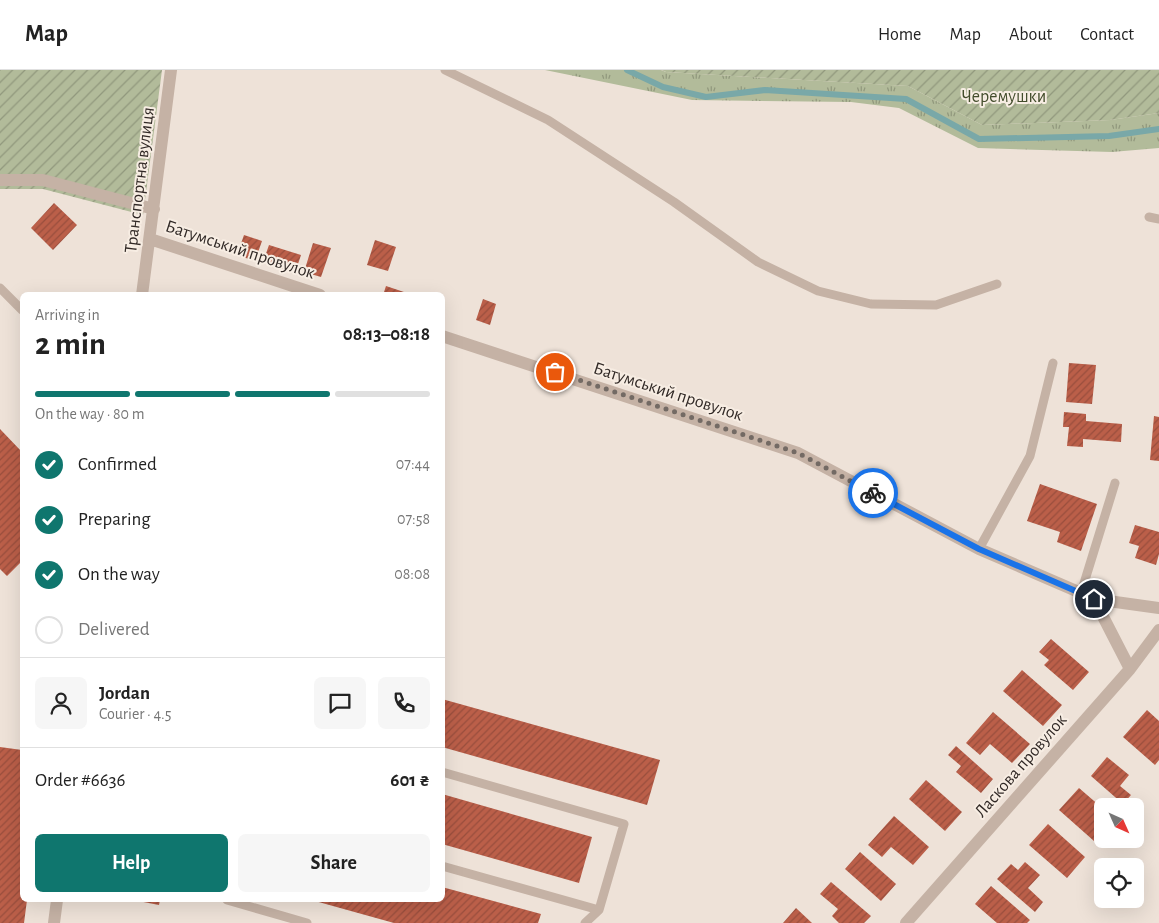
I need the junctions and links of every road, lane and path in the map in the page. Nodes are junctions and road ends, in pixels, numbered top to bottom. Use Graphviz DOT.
graph roads {
  1 [pos="445,70"];
  2 [pos="169,73"];
  3 [pos="0,180"];
  4 [pos="154,209"];
  5 [pos="150,239"];
  6 [pos="997,284"];
  7 [pos="0,288"];
  8 [pos="142,292"];
  9 [pos="311,292"];
  10 [pos="20,308"];
  11 [pos="445,337"];
  12 [pos="1053,363"];
  13 [pos="1115,483"];
  14 [pos="979,549"];
  15 [pos="1081,593"];
  16 [pos="1094,599"];
  17 [pos="1159,608"];
  18 [pos="1159,630"];
  19 [pos="1130,669"];
  20 [pos="445,773"];
  21 [pos="445,867"];
  22 [pos="57,902"];
  23 [pos="234,902"];
  24 [pos="599,910"];
  25 [pos="54,923"];
  26 [pos="307,923"];
  27 [pos="585,923"];
  28 [pos="906,923"];
  1 -- 6 [label="lane"];
  2 -- 4 [label="street, Транспортна вулиця"];
  3 -- 4 [label="street"];
  4 -- 5 [label="street, Транспортна вулиця"];
  5 -- 8 [label="street, Транспортна вулиця"];
  5 -- 9 [label="street, Батумський провулок"];
  7 -- 10 [label="lane"];
  11 -- 14 [label="street, Батумський провулок"];
  12 -- 14 [label="lane"];
  13 -- 15 [label="lane"];
  14 -- 15 [label="street, Батумський провулок"];
  15 -- 16 [label="street, Батумський провулок"];
  16 -- 17 [label="street, Батумський провулок"];
  16 -- 19 [label="street"];
  18 -- 19 [label="street, Ласкова провулок"];
  19 -- 28 [label="street, Ласкова провулок"];
  20 -- 24 [label="lane"];
  21 -- 24 [label="lane"];
  22 -- 25 [label="street"];
  23 -- 26 [label="lane"];
  24 -- 27 [label="lane"];
}
